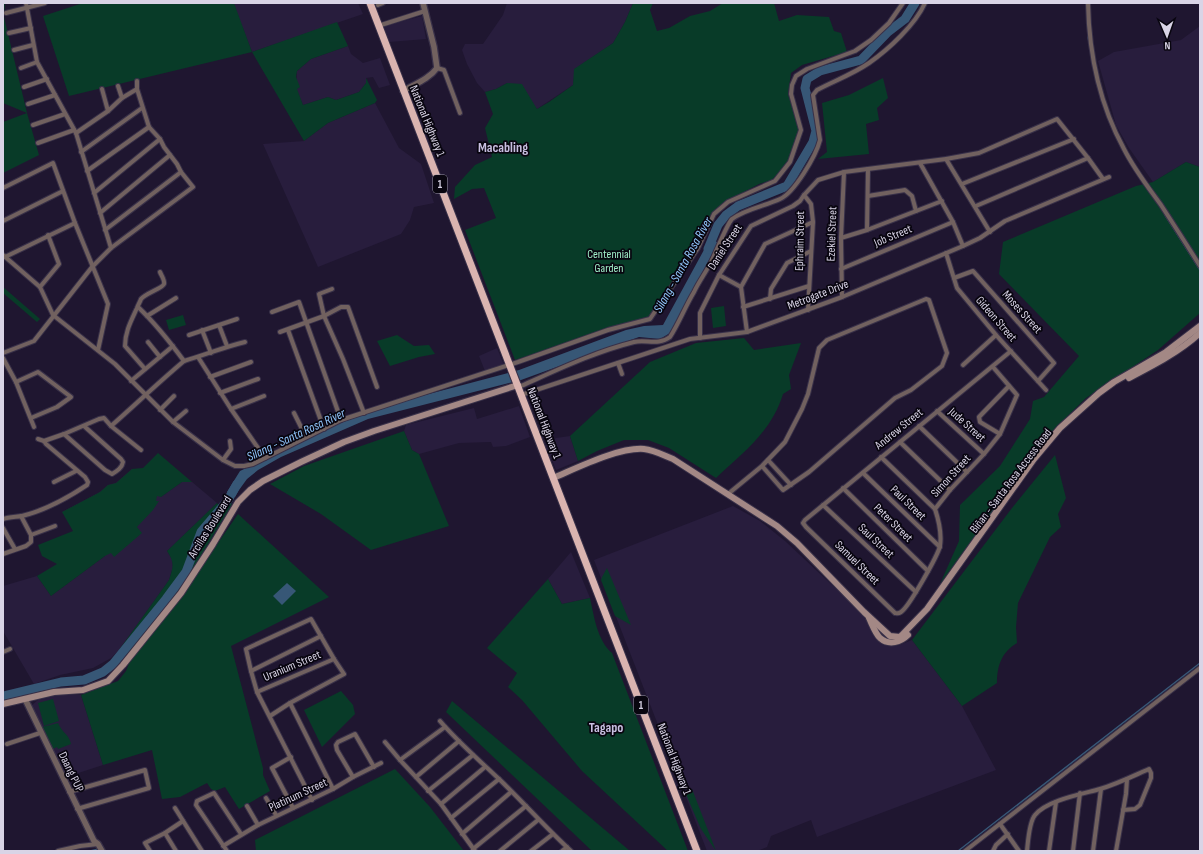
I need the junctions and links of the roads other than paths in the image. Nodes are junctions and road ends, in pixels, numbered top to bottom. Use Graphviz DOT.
graph roads {
  1 [pos="45,3"];
  2 [pos="370,3"];
  3 [pos="383,3"];
  4 [pos="423,3"];
  5 [pos="903,3"];
  6 [pos="925,3"];
  7 [pos="1088,3"];
  8 [pos="26,5"];
  9 [pos="378,5"];
  10 [pos="425,11"];
  11 [pos="6,14"];
  12 [pos="378,26"];
  13 [pos="31,28"];
  14 [pos="9,33"];
  15 [pos="33,45"];
  16 [pos="14,50"];
  17 [pos="37,62"];
  18 [pos="20,68"];
  19 [pos="437,68"];
  20 [pos="46,79"];
  21 [pos="137,81"];
  22 [pos="118,86"];
  23 [pos="24,87"];
  24 [pos="137,89"];
  25 [pos="102,90"];
  26 [pos="403,91"];
  27 [pos="55,95"];
  28 [pos="122,98"];
  29 [pos="28,104"];
  30 [pos="142,108"];
  31 [pos="108,111"];
  32 [pos="460,113"];
  33 [pos="65,114"];
  34 [pos="33,124"];
  35 [pos="149,127"];
  36 [pos="75,131"];
  37 [pos="160,139"];
  38 [pos="1074,139"];
  39 [pos="38,143"];
  40 [pos="82,152"];
  41 [pos="170,155"];
  42 [pos="1088,158"];
  43 [pos="946,159"];
  44 [pos="920,163"];
  45 [pos="868,169"];
  46 [pos="88,171"];
  47 [pos="181,172"];
  48 [pos="844,172"];
  49 [pos="1109,177"];
  50 [pos="1103,179"];
  51 [pos="962,184"];
  52 [pos="3,188"];
  53 [pos="63,191"];
  54 [pos="94,193"];
  55 [pos="804,195"];
  56 [pos="868,196"];
  57 [pos="942,201"];
  58 [pos="976,206"];
  59 [pos="916,210"];
  60 [pos="100,213"];
  61 [pos="3,221"];
  62 [pos="813,222"];
  63 [pos="953,222"];
  64 [pos="75,223"];
  65 [pos="105,230"];
  66 [pos="867,230"];
  67 [pos="990,232"];
  68 [pos="48,235"];
  69 [pos="841,238"];
  70 [pos="963,246"];
  71 [pos="111,248"];
  72 [pos="811,251"];
  73 [pos="946,253"];
  74 [pos="4,256"];
  75 [pos="1200,266"];
  76 [pos="92,267"];
  77 [pos="841,269"];
  78 [pos="160,272"];
  79 [pos="719,276"];
  80 [pos="954,278"];
  81 [pos="809,286"];
  82 [pos="40,287"];
  83 [pos="741,287"];
  84 [pos="332,289"];
  85 [pos="842,297"];
  86 [pos="176,298"];
  87 [pos="770,299"];
  88 [pos="138,307"];
  89 [pos="743,307"];
  90 [pos="808,310"];
  91 [pos="272,312"];
  92 [pos="54,315"];
  93 [pos="147,316"];
  94 [pos="324,316"];
  95 [pos="237,319"];
  96 [pos="307,322"];
  97 [pos="219,325"];
  98 [pos="1200,326"];
  99 [pos="202,330"];
  100 [pos="288,330"];
  101 [pos="280,332"];
  102 [pos="747,332"];
  103 [pos="1200,334"];
  104 [pos="189,335"];
  105 [pos="996,335"];
  106 [pos="700,338"];
  107 [pos="1190,338"];
  108 [pos="148,342"];
  109 [pos="245,342"];
  110 [pos="173,346"];
  111 [pos="227,346"];
  112 [pos="98,350"];
  113 [pos="1011,351"];
  114 [pos="210,353"];
  115 [pos="3,354"];
  116 [pos="160,357"];
  117 [pos="198,357"];
  118 [pos="3,358"];
  119 [pos="184,361"];
  120 [pos="251,362"];
  121 [pos="618,363"];
  122 [pos="510,365"];
  123 [pos="963,365"];
  124 [pos="993,367"];
  125 [pos="145,369"];
  126 [pos="622,374"];
  127 [pos="210,377"];
  128 [pos="258,379"];
  129 [pos="131,381"];
  130 [pos="1038,381"];
  131 [pos="16,382"];
  132 [pos="1009,386"];
  133 [pos="377,387"];
  134 [pos="520,389"];
  135 [pos="1046,390"];
  136 [pos="220,393"];
  137 [pos="146,394"];
  138 [pos="174,396"];
  139 [pos="264,396"];
  140 [pos="231,409"];
  141 [pos="160,410"];
  142 [pos="186,411"];
  143 [pos="937,412"];
  144 [pos="294,413"];
  145 [pos="364,413"];
  146 [pos="31,418"];
  147 [pos="341,420"];
  148 [pos="173,422"];
  149 [pos="84,426"];
  150 [pos="111,426"];
  151 [pos="919,426"];
  152 [pos="34,427"];
  153 [pos="324,428"];
  154 [pos="64,434"];
  155 [pos="1000,434"];
  156 [pos="306,437"];
  157 [pos="38,439"];
  158 [pos="44,440"];
  159 [pos="230,441"];
  160 [pos="900,442"];
  161 [pos="141,450"];
  162 [pos="984,454"];
  163 [pos="882,457"];
  164 [pos="265,458"];
  165 [pos="223,460"];
  166 [pos="768,460"];
  167 [pos="762,466"];
  168 [pos="76,471"];
  169 [pos="967,472"];
  170 [pos="862,473"];
  171 [pos="553,478"];
  172 [pos="54,482"];
  173 [pos="791,485"];
  174 [pos="843,488"];
  175 [pos="950,490"];
  176 [pos="728,494"];
  177 [pos="823,505"];
  178 [pos="935,509"];
  179 [pos="21,516"];
  180 [pos="3,519"];
  181 [pos="804,525"];
  182 [pos="55,526"];
  183 [pos="3,528"];
  184 [pos="31,535"];
  185 [pos="940,547"];
  186 [pos="15,549"];
  187 [pos="3,554"];
  188 [pos="928,571"];
  189 [pos="916,592"];
  190 [pos="898,614"];
  191 [pos="320,636"];
  192 [pos="10,649"];
  193 [pos="3,652"];
  194 [pos="334,659"];
  195 [pos="1200,668"];
  196 [pos="251,671"];
  197 [pos="258,692"];
  198 [pos="25,699"];
  199 [pos="290,703"];
  200 [pos="3,704"];
  201 [pos="270,716"];
  202 [pos="440,721"];
  203 [pos="445,727"];
  204 [pos="40,733"];
  205 [pos="459,741"];
  206 [pos="385,742"];
  207 [pos="7,744"];
  208 [pos="473,755"];
  209 [pos="291,757"];
  210 [pos="400,760"];
  211 [pos="381,763"];
  212 [pos="374,767"];
  213 [pos="485,767"];
  214 [pos="353,777"];
  215 [pos="416,777"];
  216 [pos="499,779"];
  217 [pos="1127,779"];
  218 [pos="1101,789"];
  219 [pos="333,790"];
  220 [pos="428,791"];
  221 [pos="69,792"];
  222 [pos="511,792"];
  223 [pos="1080,793"];
  224 [pos="266,798"];
  225 [pos="312,800"];
  226 [pos="1056,802"];
  227 [pos="441,804"];
  228 [pos="247,806"];
  229 [pos="526,806"];
  230 [pos="175,808"];
  231 [pos="293,808"];
  232 [pos="78,809"];
  233 [pos="1123,810"];
  234 [pos="276,815"];
  235 [pos="451,818"];
  236 [pos="538,820"];
  237 [pos="182,821"];
  238 [pos="1000,824"];
  239 [pos="258,825"];
  240 [pos="165,833"];
  241 [pos="241,834"];
  242 [pos="462,834"];
  243 [pos="553,834"];
  244 [pos="1008,834"];
  245 [pos="223,846"];
  246 [pos="100,847"];
  247 [pos="567,847"];
  248 [pos="474,850"];
  249 [pos="58,851"];
  250 [pos="150,851"];
  251 [pos="176,851"];
  252 [pos="202,851"];
  253 [pos="226,851"];
  254 [pos="500,851"];
  255 [pos="531,851"];
  256 [pos="562,851"];
  257 [pos="571,851"];
  258 [pos="697,851"];
  259 [pos="965,851"];
  260 [pos="993,851"];
  261 [pos="1019,851"];
  262 [pos="1027,851"];
  263 [pos="1049,851"];
  264 [pos="1073,851"];
  265 [pos="1093,851"];
  266 [pos="1116,851"];
  1 -- 8 [label="street"];
  2 -- 12 [label="highway, National Highway 1 / 1"];
  3 -- 9 [label="street"];
  4 -- 10 [label="street"];
  5 -- 122 [label="street"];
  6 -- 134 [label="street"];
  7 -- 75 [label="street"];
  8 -- 11 [label="street"];
  8 -- 13 [label="street"];
  10 -- 12 [label="street"];
  10 -- 19 [label="street"];
  12 -- 26 [label="highway, National Highway 1 / 1"];
  13 -- 14 [label="street"];
  13 -- 15 [label="street"];
  15 -- 16 [label="street"];
  15 -- 17 [label="street"];
  17 -- 18 [label="street"];
  17 -- 20 [label="street"];
  19 -- 26 [label="street"];
  19 -- 32 [label="street"];
  20 -- 23 [label="street"];
  20 -- 27 [label="street"];
  21 -- 24 [label="street"];
  22 -- 28 [label="street"];
  24 -- 28 [label="street"];
  24 -- 30 [label="street"];
  25 -- 31 [label="street"];
  26 -- 122 [label="highway, National Highway 1 / 1"];
  27 -- 29 [label="street"];
  27 -- 33 [label="street"];
  28 -- 31 [label="street"];
  30 -- 35 [label="street"];
  30 -- 40 [label="street"];
  31 -- 36 [label="street"];
  33 -- 34 [label="street"];
  33 -- 36 [label="street"];
  35 -- 37 [label="street"];
  35 -- 46 [label="street"];
  36 -- 39 [label="street"];
  36 -- 40 [label="street"];
  37 -- 41 [label="street"];
  37 -- 54 [label="street"];
  38 -- 42 [label="street"];
  38 -- 43 [label="street"];
  38 -- 51 [label="street"];
  40 -- 46 [label="street"];
  41 -- 47 [label="street"];
  41 -- 60 [label="street"];
  42 -- 50 [label="street"];
  42 -- 58 [label="street"];
  43 -- 44 [label="street"];
  43 -- 51 [label="street"];
  44 -- 45 [label="street"];
  44 -- 57 [label="street"];
  45 -- 48 [label="street"];
  45 -- 56 [label="street"];
  46 -- 54 [label="street"];
  47 -- 65 [label="street"];
  47 -- 71 [label="street"];
  48 -- 55 [label="street, Ephraim Street"];
  48 -- 69 [label="street, Ezekiel Street"];
  49 -- 50 [label="street, Metrogate Drive"];
  50 -- 67 [label="street, Metrogate Drive"];
  51 -- 58 [label="street"];
  52 -- 53 [label="street"];
  53 -- 61 [label="street"];
  53 -- 64 [label="street"];
  54 -- 60 [label="street"];
  55 -- 62 [label="street, Ephraim Street"];
  55 -- 79 [label="street, Daniel Street"];
  56 -- 59 [label="street"];
  56 -- 66 [label="street"];
  57 -- 59 [label="street"];
  57 -- 63 [label="street"];
  58 -- 67 [label="street"];
  59 -- 66 [label="street"];
  60 -- 65 [label="street"];
  62 -- 72 [label="street, Ephraim Street"];
  62 -- 83 [label="street"];
  63 -- 70 [label="street"];
  63 -- 77 [label="street, Job Street"];
  64 -- 68 [label="street"];
  64 -- 76 [label="street"];
  65 -- 71 [label="street"];
  66 -- 69 [label="street"];
  67 -- 70 [label="street, Metrogate Drive"];
  68 -- 74 [label="street"];
  68 -- 82 [label="street"];
  69 -- 77 [label="street, Ezekiel Street"];
  70 -- 73 [label="street, Metrogate Drive"];
  71 -- 76 [label="street"];
  72 -- 81 [label="street, Ephraim Street"];
  72 -- 87 [label="street"];
  73 -- 80 [label="street, Gideon Street"];
  73 -- 85 [label="street, Metrogate Drive"];
  74 -- 82 [label="street"];
  76 -- 92 [label="street"];
  76 -- 112 [label="street"];
  77 -- 85 [label="street, Ezekiel Street"];
  78 -- 88 [label="street"];
  79 -- 83 [label="street"];
  79 -- 106 [label="street, Daniel Street"];
  80 -- 105 [label="street, Gideon Street"];
  80 -- 130 [label="street, Moses Street"];
  81 -- 87 [label="street"];
  81 -- 90 [label="street, Ephraim Street"];
  82 -- 92 [label="street"];
  83 -- 89 [label="street"];
  84 -- 94 [label="street"];
  85 -- 90 [label="street, Metrogate Drive"];
  86 -- 93 [label="street"];
  87 -- 89 [label="street"];
  88 -- 93 [label="street"];
  88 -- 125 [label="street"];
  89 -- 102 [label="street"];
  90 -- 102 [label="street, Metrogate Drive"];
  91 -- 96 [label="street"];
  92 -- 112 [label="street"];
  92 -- 115 [label="street"];
  93 -- 110 [label="street"];
  94 -- 96 [label="street"];
  94 -- 133 [label="street"];
  94 -- 145 [label="street"];
  95 -- 97 [label="street"];
  96 -- 100 [label="street"];
  96 -- 147 [label="street"];
  97 -- 99 [label="street"];
  97 -- 111 [label="street"];
  98 -- 107 [label="main road, Biñan - Santa Rosa Access Road"];
  99 -- 104 [label="street"];
  99 -- 114 [label="street"];
  100 -- 101 [label="street"];
  100 -- 153 [label="street"];
  102 -- 106 [label="street, Metrogate Drive"];
  103 -- 107 [label="main road, Biñan - Santa Rosa Access Road"];
  105 -- 113 [label="street, Gideon Street"];
  105 -- 123 [label="street"];
  106 -- 121 [label="street, Metrogate Drive"];
  107 -- 176 [label="main road, Biñan - Santa Rosa Access Road"];
  108 -- 116 [label="street"];
  109 -- 111 [label="street"];
  110 -- 116 [label="street"];
  110 -- 119 [label="street"];
  111 -- 114 [label="street"];
  112 -- 129 [label="street"];
  113 -- 124 [label="street, Andrew Street"];
  113 -- 130 [label="street, Gideon Street"];
  114 -- 117 [label="street"];
  116 -- 125 [label="street"];
  117 -- 119 [label="street"];
  117 -- 127 [label="street"];
  118 -- 131 [label="street"];
  119 -- 137 [label="street"];
  120 -- 127 [label="street"];
  121 -- 126 [label="street"];
  121 -- 134 [label="street, Metrogate Drive"];
  122 -- 134 [label="highway, National Highway 1 / 1"];
  122 -- 145 [label="street"];
  124 -- 132 [label="street"];
  124 -- 143 [label="street, Andrew Street"];
  125 -- 129 [label="street"];
  127 -- 136 [label="street"];
  128 -- 136 [label="street"];
  129 -- 137 [label="street"];
  130 -- 135 [label="street, Gideon Street"];
  131 -- 146 [label="street"];
  131 -- 146 [label="street"];
  132 -- 155 [label="street, Simon Street"];
  132 -- 155 [label="street"];
  134 -- 171 [label="highway, National Highway 1 / 1"];
  134 -- 198 [label="main road, Arcillas Boulevard"];
  136 -- 140 [label="street"];
  137 -- 141 [label="street"];
  137 -- 150 [label="street"];
  138 -- 141 [label="street"];
  139 -- 140 [label="street"];
  140 -- 164 [label="street"];
  141 -- 148 [label="street"];
  142 -- 148 [label="street"];
  143 -- 151 [label="street, Andrew Street"];
  143 -- 162 [label="street, Jude Street"];
  144 -- 156 [label="street"];
  145 -- 147 [label="street"];
  146 -- 152 [label="street"];
  147 -- 153 [label="street"];
  148 -- 165 [label="street"];
  149 -- 150 [label="street"];
  149 -- 154 [label="street"];
  149 -- 154 [label="street"];
  150 -- 161 [label="street"];
  151 -- 160 [label="street, Andrew Street"];
  151 -- 169 [label="street"];
  153 -- 156 [label="street"];
  154 -- 158 [label="street"];
  155 -- 162 [label="street, Simon Street"];
  156 -- 164 [label="street"];
  157 -- 158 [label="street"];
  158 -- 168 [label="street"];
  159 -- 165 [label="street"];
  160 -- 163 [label="street, Andrew Street"];
  160 -- 175 [label="street"];
  162 -- 169 [label="street, Simon Street"];
  163 -- 170 [label="street, Andrew Street"];
  163 -- 178 [label="street"];
  164 -- 165 [label="street"];
  166 -- 167 [label="street"];
  166 -- 173 [label="street"];
  166 -- 173 [label="street"];
  167 -- 173 [label="street"];
  167 -- 176 [label="street"];
  168 -- 172 [label="street"];
  168 -- 179 [label="street"];
  169 -- 175 [label="street, Simon Street"];
  170 -- 174 [label="street, Andrew Street"];
  170 -- 185 [label="street, Paul Street"];
  171 -- 176 [label="main road, Biñan - Santa Rosa Access Road"];
  171 -- 258 [label="highway, National Highway 1 / 1"];
  174 -- 177 [label="street, Andrew Street"];
  174 -- 188 [label="street, Peter Street"];
  175 -- 178 [label="street, Simon Street"];
  177 -- 181 [label="street, Andrew Street"];
  177 -- 189 [label="street, Saul Street"];
  178 -- 185 [label="street, Simon Street"];
  179 -- 180 [label="street"];
  179 -- 184 [label="street"];
  181 -- 190 [label="street, Samuel Street"];
  182 -- 184 [label="street"];
  183 -- 186 [label="street"];
  184 -- 186 [label="street"];
  185 -- 188 [label="street, Simon Street"];
  186 -- 187 [label="street"];
  188 -- 189 [label="street, Simon Street"];
  189 -- 190 [label="street, Simon Street"];
  191 -- 194 [label="street"];
  191 -- 196 [label="street"];
  191 -- 196 [label="street"];
  192 -- 193 [label="street"];
  194 -- 197 [label="street, Uranium Street"];
  194 -- 199 [label="street"];
  195 -- 238 [label="street"];
  196 -- 197 [label="street"];
  197 -- 201 [label="street"];
  198 -- 200 [label="main road, Arcillas Boulevard"];
  198 -- 204 [label="street, Daang PUP"];
  199 -- 201 [label="street"];
  199 -- 219 [label="street"];
  201 -- 209 [label="street"];
  202 -- 203 [label="street"];
  203 -- 205 [label="street"];
  203 -- 210 [label="street"];
  204 -- 207 [label="street"];
  204 -- 221 [label="street, Daang PUP"];
  205 -- 208 [label="street"];
  205 -- 215 [label="street"];
  206 -- 210 [label="street"];
  208 -- 213 [label="street"];
  208 -- 220 [label="street"];
  209 -- 225 [label="street"];
  209 -- 231 [label="street"];
  210 -- 215 [label="street"];
  211 -- 212 [label="street, Platinum Street"];
  212 -- 214 [label="street, Platinum Street"];
  212 -- 214 [label="street"];
  213 -- 216 [label="street"];
  213 -- 227 [label="street"];
  214 -- 219 [label="street, Platinum Street"];
  215 -- 220 [label="street"];
  216 -- 222 [label="street"];
  216 -- 235 [label="street"];
  217 -- 218 [label="street"];
  217 -- 233 [label="street"];
  217 -- 233 [label="street"];
  218 -- 223 [label="street"];
  218 -- 265 [label="street"];
  219 -- 225 [label="street, Platinum Street"];
  220 -- 227 [label="street"];
  221 -- 232 [label="street, Daang PUP"];
  221 -- 232 [label="street"];
  222 -- 229 [label="street"];
  222 -- 242 [label="street"];
  223 -- 226 [label="street"];
  223 -- 264 [label="street"];
  224 -- 234 [label="street"];
  225 -- 231 [label="street, Platinum Street"];
  226 -- 262 [label="street"];
  226 -- 263 [label="street"];
  227 -- 235 [label="street"];
  228 -- 239 [label="street"];
  229 -- 236 [label="street"];
  229 -- 248 [label="street"];
  230 -- 237 [label="street"];
  231 -- 234 [label="street, Platinum Street"];
  232 -- 246 [label="street, Daang PUP"];
  233 -- 266 [label="street"];
  234 -- 239 [label="street, Platinum Street"];
  235 -- 242 [label="street"];
  236 -- 243 [label="street"];
  236 -- 254 [label="street"];
  237 -- 240 [label="street"];
  237 -- 252 [label="street"];
  238 -- 244 [label="street"];
  238 -- 259 [label="street"];
  239 -- 241 [label="street, Platinum Street"];
  240 -- 250 [label="street"];
  240 -- 251 [label="street"];
  241 -- 245 [label="street, Platinum Street"];
  241 -- 245 [label="street"];
  242 -- 248 [label="street"];
  243 -- 247 [label="street"];
  243 -- 255 [label="street"];
  244 -- 260 [label="street"];
  244 -- 261 [label="street"];
  245 -- 253 [label="street"];
  246 -- 249 [label="street"];
  247 -- 256 [label="street"];
  247 -- 257 [label="street"];
}
